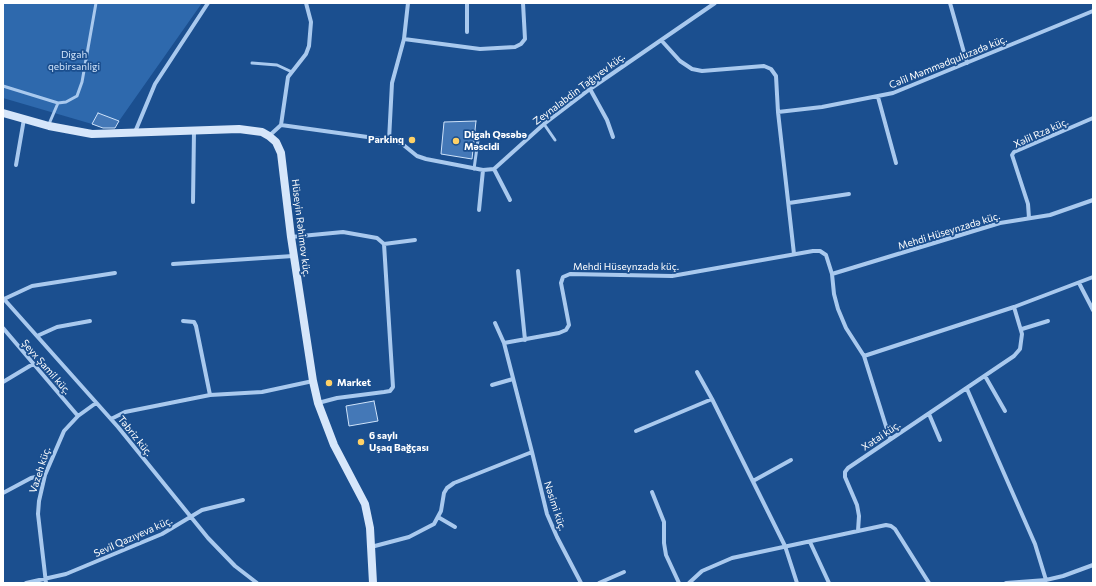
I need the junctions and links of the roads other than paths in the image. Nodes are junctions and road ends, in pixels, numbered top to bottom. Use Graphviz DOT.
graph roads {
  1 [pos="96,3"];
  2 [pos="208,3"];
  3 [pos="306,3"];
  4 [pos="408,3"];
  5 [pos="467,3"];
  6 [pos="523,3"];
  7 [pos="715,3"];
  8 [pos="950,3"];
  9 [pos="710,5"];
  10 [pos="1093,11"];
  11 [pos="466,32"];
  12 [pos="404,39"];
  13 [pos="661,40"];
  14 [pos="252,63"];
  15 [pos="967,63"];
  16 [pos="292,72"];
  17 [pos="3,86"];
  18 [pos="590,88"];
  19 [pos="878,97"];
  20 [pos="58,103"];
  21 [pos="778,112"];
  22 [pos="3,114"];
  23 [pos="1093,118"];
  24 [pos="24,119"];
  25 [pos="544,124"];
  26 [pos="281,125"];
  27 [pos="49,126"];
  28 [pos="194,130"];
  29 [pos="135,133"];
  30 [pos="270,136"];
  31 [pos="614,137"];
  32 [pos="389,140"];
  33 [pos="478,140"];
  34 [pos="555,140"];
  35 [pos="896,163"];
  36 [pos="16,165"];
  37 [pos="474,169"];
  38 [pos="494,169"];
  39 [pos="483,170"];
  40 [pos="849,194"];
  41 [pos="510,200"];
  42 [pos="1093,200"];
  43 [pos="193,202"];
  44 [pos="789,203"];
  45 [pos="479,210"];
  46 [pos="1029,218"];
  47 [pos="291,237"];
  48 [pos="415,240"];
  49 [pos="384,244"];
  50 [pos="794,254"];
  51 [pos="294,256"];
  52 [pos="173,264"];
  53 [pos="518,271"];
  54 [pos="115,273"];
  55 [pos="832,274"];
  56 [pos="1093,277"];
  57 [pos="1079,284"];
  58 [pos="3,299"];
  59 [pos="1014,307"];
  60 [pos="1093,310"];
  61 [pos="1048,320"];
  62 [pos="90,321"];
  63 [pos="183,321"];
  64 [pos="495,323"];
  65 [pos="3,328"];
  66 [pos="1022,329"];
  67 [pos="37,336"];
  68 [pos="524,340"];
  69 [pos="504,343"];
  70 [pos="864,356"];
  71 [pos="33,364"];
  72 [pos="697,372"];
  73 [pos="985,376"];
  74 [pos="513,379"];
  75 [pos="312,381"];
  76 [pos="3,382"];
  77 [pos="492,385"];
  78 [pos="967,389"];
  79 [pos="210,395"];
  80 [pos="712,399"];
  81 [pos="96,403"];
  82 [pos="318,403"];
  83 [pos="1005,411"];
  84 [pos="929,414"];
  85 [pos="78,416"];
  86 [pos="111,419"];
  87 [pos="636,431"];
  88 [pos="890,439"];
  89 [pos="940,440"];
  90 [pos="532,452"];
  91 [pos="791,460"];
  92 [pos="45,475"];
  93 [pos="753,481"];
  94 [pos="652,492"];
  95 [pos="3,494"];
  96 [pos="243,500"];
  97 [pos="438,517"];
  98 [pos="191,518"];
  99 [pos="455,527"];
  100 [pos="858,531"];
  101 [pos="810,542"];
  102 [pos="785,546"];
  103 [pos="370,548"];
  104 [pos="1093,565"];
  105 [pos="624,572"];
  106 [pos="1046,580"];
  107 [pos="46,581"];
  108 [pos="26,583"];
  109 [pos="257,583"];
  110 [pos="373,583"];
  111 [pos="581,583"];
  112 [pos="600,583"];
  113 [pos="679,583"];
  114 [pos="689,583"];
  115 [pos="797,583"];
  116 [pos="829,583"];
  117 [pos="929,583"];
  118 [pos="1006,583"];
  1 -- 20 [label="lane"];
  2 -- 29 [label="street"];
  3 -- 16 [label="street"];
  4 -- 12 [label="street"];
  5 -- 11 [label="street"];
  6 -- 12 [label="street"];
  7 -- 9 [label="street, Zeynalabdin Tağıyev küç."];
  8 -- 15 [label="street"];
  9 -- 13 [label="street, Zeynalabdin Tağıyev küç."];
  10 -- 15 [label="street, Cəlil Məmmədquluzadə küç."];
  12 -- 32 [label="street"];
  13 -- 18 [label="street, Zeynalabdin Tağıyev küç."];
  13 -- 21 [label="street"];
  14 -- 16 [label="lane"];
  15 -- 19 [label="street, Cəlil Məmmədquluzadə küç."];
  16 -- 26 [label="street"];
  17 -- 20 [label="lane"];
  18 -- 25 [label="street, Zeynalabdin Tağıyev küç."];
  18 -- 31 [label="street"];
  19 -- 21 [label="street, Cəlil Məmmədquluzadə küç."];
  19 -- 35 [label="street"];
  20 -- 27 [label="lane"];
  21 -- 44 [label="street"];
  22 -- 24 [label="main road"];
  23 -- 46 [label="street, Xəlil Rza küç."];
  24 -- 27 [label="main road"];
  24 -- 36 [label="street"];
  25 -- 34 [label="lane"];
  25 -- 38 [label="street, Zeynalabdin Tağıyev küç."];
  26 -- 30 [label="street"];
  26 -- 32 [label="street"];
  27 -- 29 [label="main road"];
  28 -- 29 [label="main road"];
  28 -- 30 [label="main road"];
  28 -- 43 [label="street"];
  30 -- 47 [label="main road, Hüseyin Rəhimov küç."];
  32 -- 37 [label="street"];
  33 -- 37 [label="lane"];
  37 -- 39 [label="street"];
  38 -- 39 [label="street"];
  38 -- 41 [label="street"];
  39 -- 45 [label="street"];
  40 -- 44 [label="street"];
  42 -- 46 [label="street, Mehdi Hüseynzadə küç."];
  44 -- 50 [label="street"];
  46 -- 55 [label="street, Mehdi Hüseynzadə küç."];
  47 -- 49 [label="street"];
  47 -- 51 [label="main road, Hüseyin Rəhimov küç."];
  48 -- 49 [label="street"];
  49 -- 82 [label="street"];
  50 -- 55 [label="street, Mehdi Hüseynzadə küç."];
  50 -- 68 [label="street, Mehdi Hüseynzadə küç."];
  51 -- 52 [label="street"];
  51 -- 75 [label="main road, Hüseyin Rəhimov küç."];
  53 -- 68 [label="street"];
  54 -- 58 [label="street"];
  55 -- 70 [label="street"];
  56 -- 57 [label="street"];
  57 -- 59 [label="street"];
  57 -- 60 [label="street"];
  58 -- 67 [label="street, Təbriz küç."];
  59 -- 66 [label="street, Xətai küç."];
  59 -- 70 [label="street"];
  61 -- 66 [label="street"];
  62 -- 67 [label="street"];
  63 -- 79 [label="street"];
  64 -- 69 [label="street"];
  65 -- 71 [label="street, Şeyx Şamil küç."];
  66 -- 73 [label="street, Xətai küç."];
  67 -- 81 [label="street, Təbriz küç."];
  68 -- 69 [label="street, Mehdi Hüseynzadə küç."];
  69 -- 74 [label="street"];
  70 -- 88 [label="street"];
  71 -- 76 [label="street"];
  71 -- 85 [label="street, Şeyx Şamil küç."];
  72 -- 80 [label="street"];
  73 -- 78 [label="street, Xətai küç."];
  73 -- 83 [label="street"];
  74 -- 77 [label="street"];
  74 -- 90 [label="street"];
  75 -- 79 [label="street"];
  75 -- 82 [label="main road, Hüseyin Rəhimov küç."];
  78 -- 84 [label="street, Xətai küç."];
  78 -- 106 [label="street"];
  79 -- 86 [label="street"];
  80 -- 87 [label="street"];
  80 -- 93 [label="street"];
  81 -- 85 [label="street, Vazeh küç."];
  81 -- 86 [label="street, Təbriz küç."];
  82 -- 103 [label="main road, Hüseyin Rəhimov küç."];
  84 -- 88 [label="street, Xətai küç."];
  84 -- 89 [label="street"];
  85 -- 92 [label="street, Vazeh küç."];
  86 -- 98 [label="street, Təbriz küç."];
  88 -- 100 [label="street, Xətai küç."];
  90 -- 97 [label="street"];
  90 -- 111 [label="street, Nəsimi küç."];
  91 -- 93 [label="street"];
  92 -- 95 [label="street"];
  92 -- 107 [label="street, Vazeh küç."];
  93 -- 102 [label="street"];
  94 -- 113 [label="street"];
  96 -- 98 [label="street, Sevil Qazıyeva küç."];
  97 -- 99 [label="street"];
  97 -- 103 [label="street"];
  98 -- 107 [label="street, Sevil Qazıyeva küç."];
  98 -- 109 [label="street, Təbriz küç."];
  100 -- 101 [label="street"];
  100 -- 117 [label="street"];
  101 -- 102 [label="street"];
  101 -- 116 [label="street"];
  102 -- 114 [label="street"];
  102 -- 115 [label="street"];
  103 -- 110 [label="main road, Hüseyin Rəhimov küç."];
  104 -- 106 [label="street"];
  105 -- 112 [label="street"];
  106 -- 118 [label="street"];
  107 -- 108 [label="street, Sevil Qazıyeva küç."];
}
